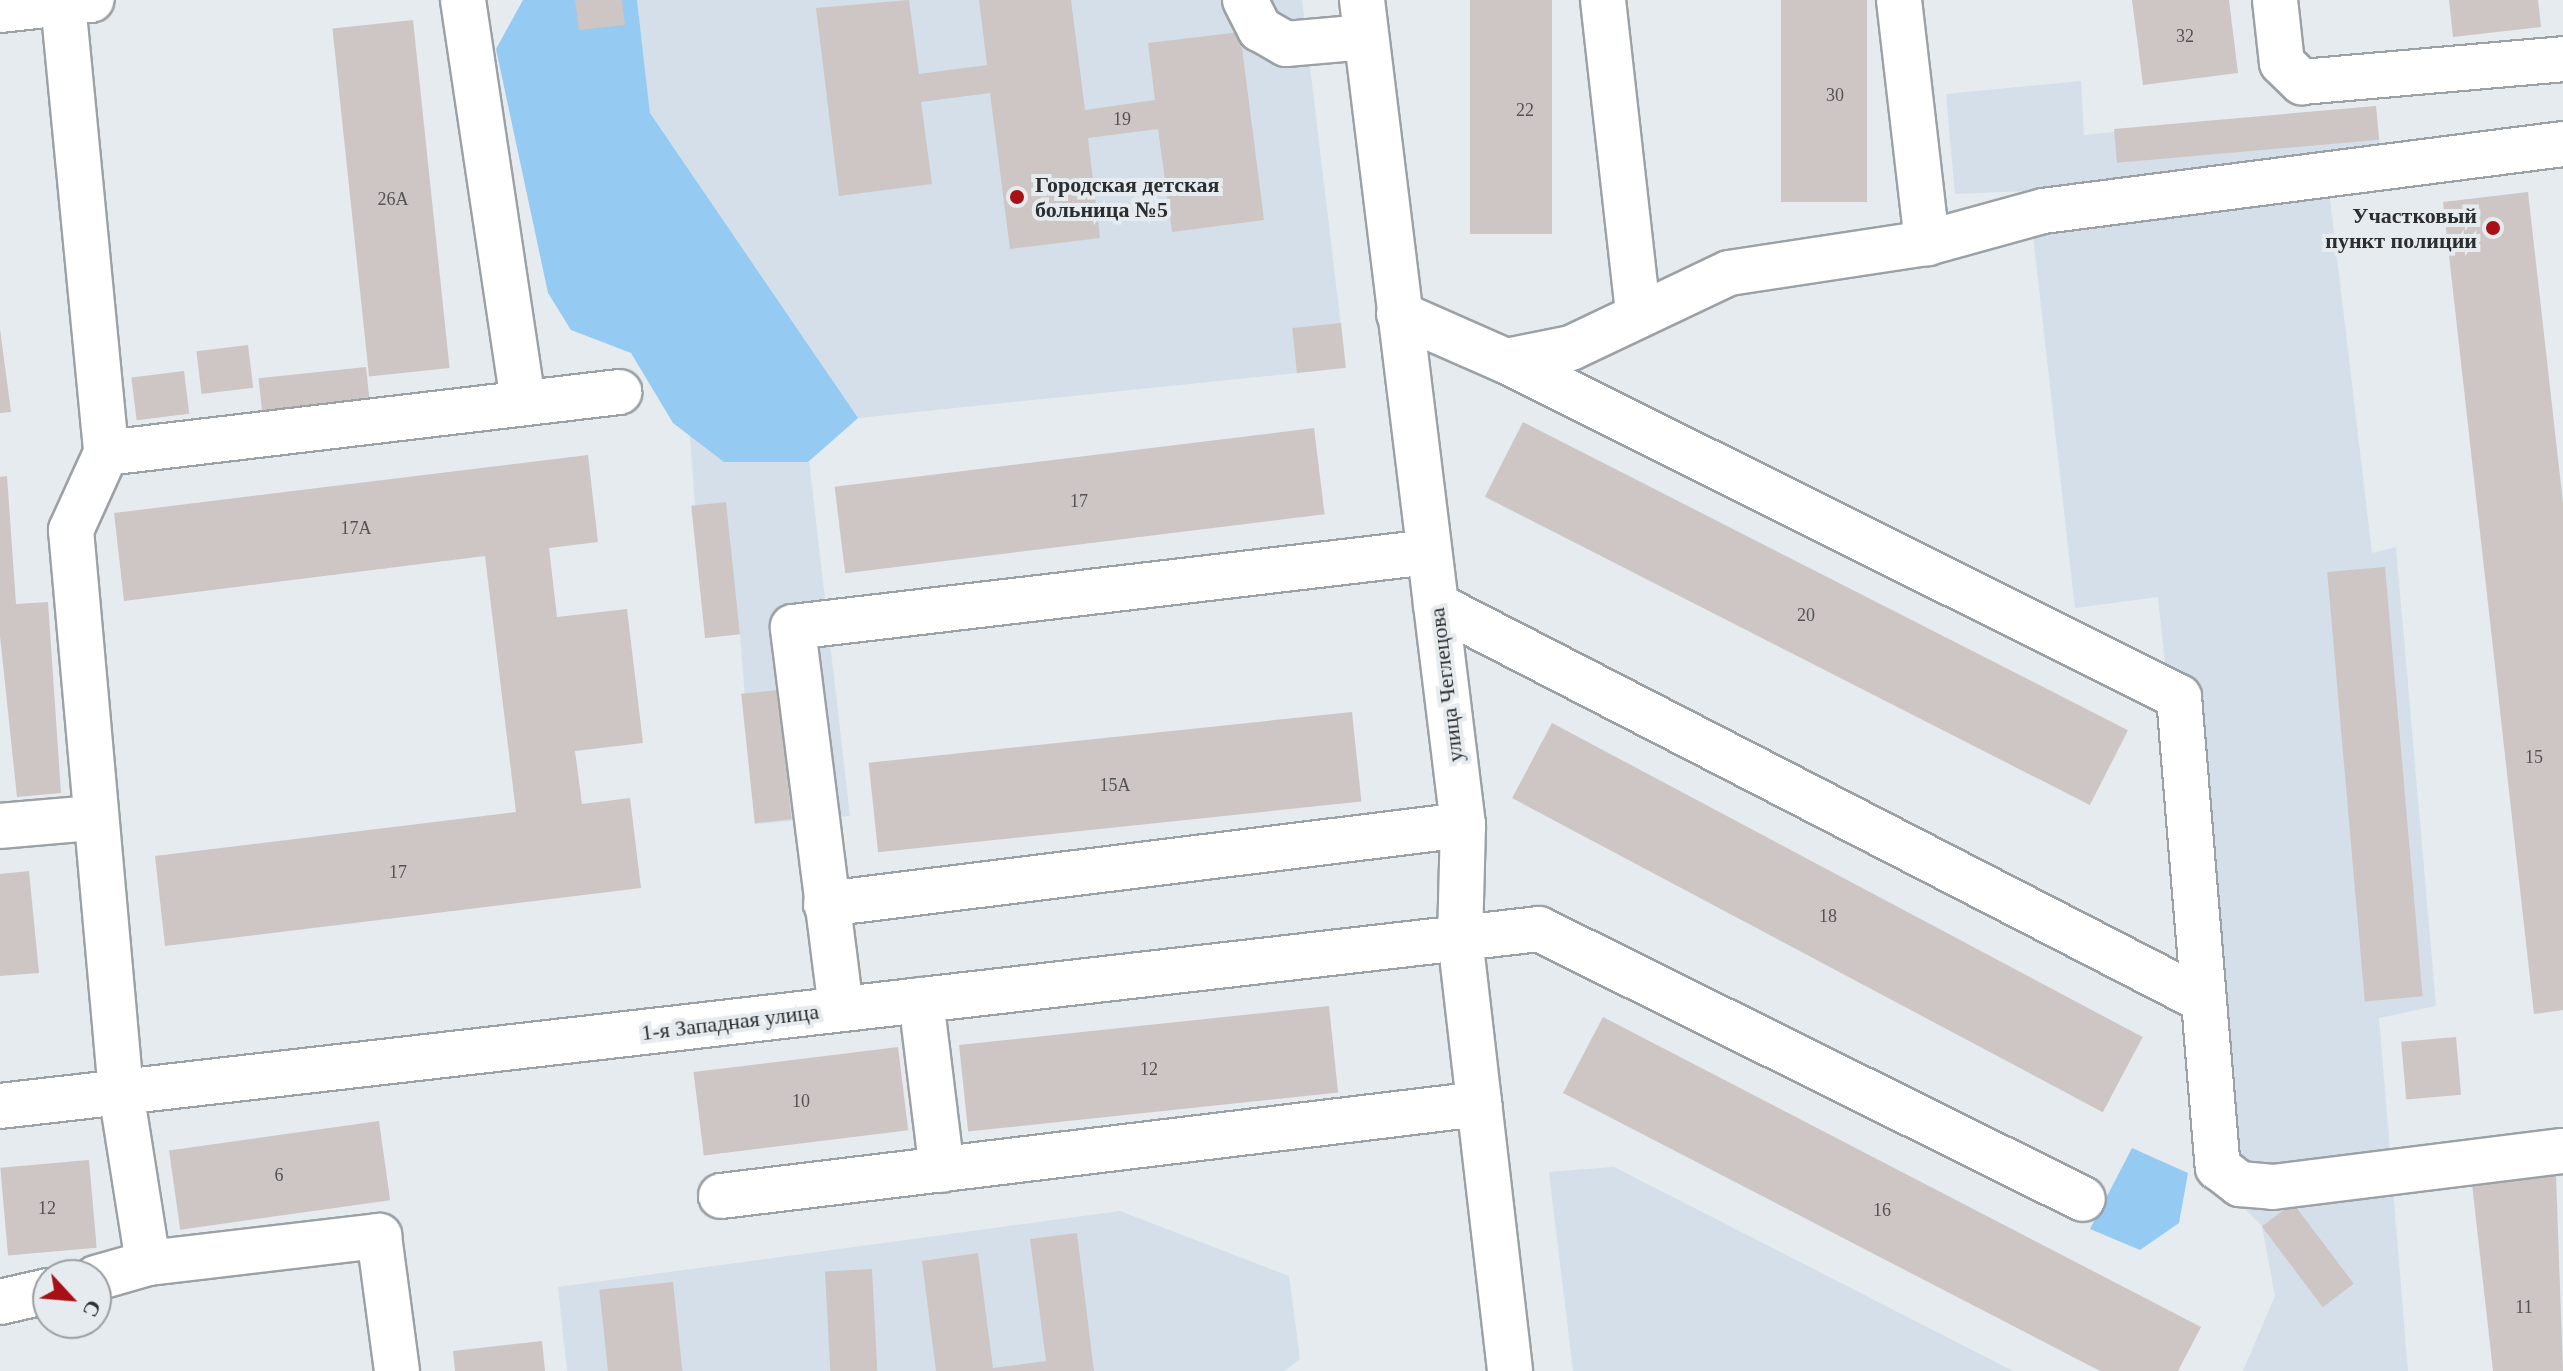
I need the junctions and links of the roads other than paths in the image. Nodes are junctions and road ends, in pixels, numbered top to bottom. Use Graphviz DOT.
graph roads {
  1 [pos="463,0"];
  2 [pos="1245,0"];
  3 [pos="1603,0"];
  4 [pos="1899,0"];
  5 [pos="2275,0"];
  6 [pos="77,2"];
  7 [pos="0,10"];
  8 [pos="1364,18"];
  9 [pos="2563,59"];
  10 [pos="2563,144"];
  11 [pos="1927,243"];
  12 [pos="1638,313"];
  13 [pos="1399,314"];
  14 [pos="1506,361"];
  15 [pos="619,392"];
  16 [pos="523,401"];
  17 [pos="106,453"];
  18 [pos="1429,552"];
  19 [pos="1436,605"];
  20 [pos="92,818"];
  21 [pos="1463,825"];
  22 [pos="0,826"];
  23 [pos="826,904"];
  24 [pos="1460,938"];
  25 [pos="2201,999"];
  26 [pos="921,1000"];
  27 [pos="841,1009"];
  28 [pos="121,1092"];
  29 [pos="1479,1104"];
  30 [pos="0,1106"];
  31 [pos="2563,1151"];
  32 [pos="942,1170"];
  33 [pos="721,1196"];
  34 [pos="2083,1199"];
  35 [pos="148,1263"];
  36 [pos="112,1273"];
  37 [pos="32,1295"];
  38 [pos="0,1302"];
  39 [pos="397,1371"];
  40 [pos="1510,1371"];
  1 -- 16 [label="street"];
  2 -- 8 [label="street"];
  3 -- 12 [label="street"];
  4 -- 11 [label="street"];
  5 -- 9 [label="street"];
  6 -- 7 [label="street"];
  6 -- 17 [label="street"];
  8 -- 13 [label="street, улица Чеглецова"];
  10 -- 11 [label="street"];
  11 -- 12 [label="street"];
  12 -- 14 [label="street"];
  13 -- 14 [label="street"];
  13 -- 18 [label="street, улица Чеглецова"];
  14 -- 25 [label="street"];
  15 -- 16 [label="street"];
  16 -- 17 [label="street"];
  17 -- 20 [label="street"];
  18 -- 19 [label="street, улица Чеглецова"];
  18 -- 23 [label="street"];
  19 -- 21 [label="street, улица Чеглецова"];
  19 -- 25 [label="street"];
  20 -- 22 [label="street"];
  20 -- 28 [label="street"];
  21 -- 23 [label="street"];
  21 -- 24 [label="street, улица Чеглецова"];
  23 -- 27 [label="street"];
  24 -- 26 [label="street, 1-я Западная улица"];
  24 -- 29 [label="street, улица Чеглецова"];
  24 -- 34 [label="street, 1-я Западная улица"];
  25 -- 31 [label="street"];
  26 -- 27 [label="street, 1-я Западная улица"];
  26 -- 32 [label="street"];
  27 -- 28 [label="street, 1-я Западная улица"];
  28 -- 30 [label="street, 1-я Западная улица"];
  28 -- 35 [label="street"];
  29 -- 32 [label="street"];
  29 -- 40 [label="street, улица Чеглецова"];
  32 -- 33 [label="street"];
  35 -- 36 [label="street"];
  35 -- 39 [label="street"];
  37 -- 38 [label="street"];
}
